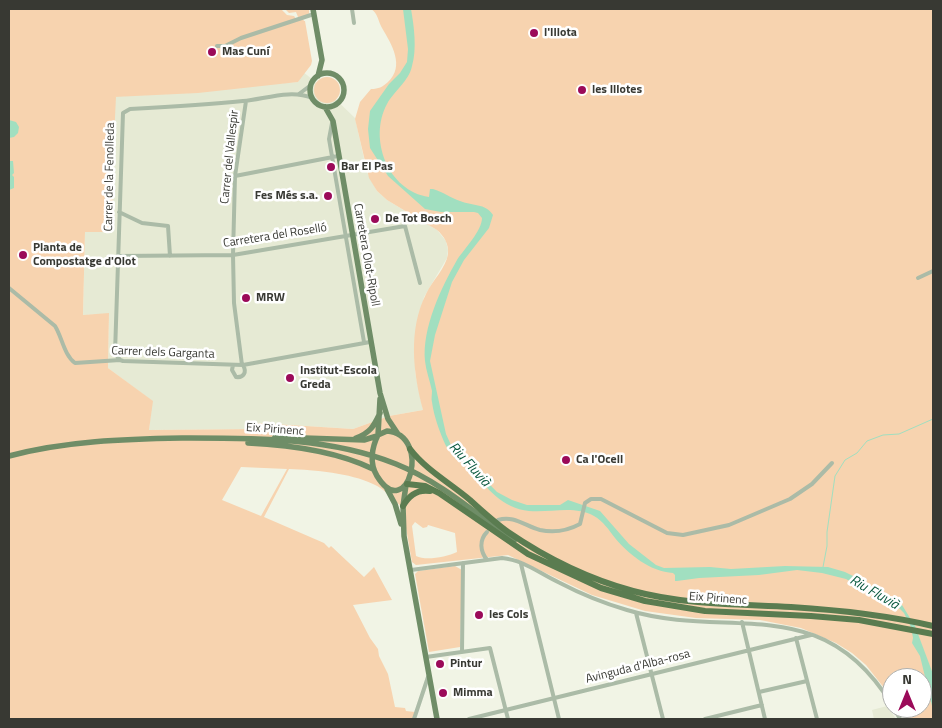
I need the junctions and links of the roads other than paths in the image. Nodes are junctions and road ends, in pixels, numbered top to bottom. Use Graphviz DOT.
graph roads {
  1 [pos="352,9"];
  2 [pos="313,11"];
  3 [pos="354,23"];
  4 [pos="217,46"];
  5 [pos="322,60"];
  6 [pos="332,74"];
  7 [pos="318,76"];
  8 [pos="311,85"];
  9 [pos="299,94"];
  10 [pos="312,98"];
  11 [pos="246,101"];
  12 [pos="336,104"];
  13 [pos="325,107"];
  14 [pos="333,121"];
  15 [pos="335,157"];
  16 [pos="235,176"];
  17 [pos="119,212"];
  18 [pos="349,235"];
  19 [pos="233,255"];
  20 [pos="118,256"];
  21 [pos="170,256"];
  22 [pos="933,270"];
  23 [pos="918,278"];
  24 [pos="420,283"];
  25 [pos="9,288"];
  26 [pos="367,342"];
  27 [pos="120,360"];
  28 [pos="233,365"];
  29 [pos="242,365"];
  30 [pos="380,393"];
  31 [pos="380,413"];
  32 [pos="398,434"];
  33 [pos="378,435"];
  34 [pos="202,438"];
  35 [pos="252,439"];
  36 [pos="349,440"];
  37 [pos="410,449"];
  38 [pos="9,456"];
  39 [pos="832,464"];
  40 [pos="373,469"];
  41 [pos="406,485"];
  42 [pos="386,487"];
  43 [pos="439,493"];
  44 [pos="403,506"];
  45 [pos="498,520"];
  46 [pos="487,532"];
  47 [pos="404,536"];
  48 [pos="540,556"];
  49 [pos="487,560"];
  50 [pos="463,563"];
  51 [pos="521,564"];
  52 [pos="411,570"];
  53 [pos="636,613"];
  54 [pos="742,622"];
  55 [pos="933,626"];
  56 [pos="933,634"];
  57 [pos="811,635"];
  58 [pos="796,638"];
  59 [pos="748,650"];
  60 [pos="462,652"];
  61 [pos="426,657"];
  62 [pos="429,674"];
  63 [pos="651,674"];
  64 [pos="807,681"];
  65 [pos="882,691"];
  66 [pos="759,692"];
  67 [pos="554,698"];
  68 [pos="762,705"];
  69 [pos="506,710"];
  70 [pos="414,719"];
  71 [pos="437,719"];
  72 [pos="469,719"];
  73 [pos="508,719"];
  74 [pos="559,719"];
  75 [pos="663,719"];
  76 [pos="705,719"];
  77 [pos="765,719"];
  78 [pos="817,719"];
  1 -- 3 [label="street"];
  2 -- 4 [label="street"];
  2 -- 5 [label="main road"];
  5 -- 6 [label="main road"];
  5 -- 7 [label="main road"];
  6 -- 7 [label="main road"];
  6 -- 12 [label="main road"];
  7 -- 8 [label="main road"];
  8 -- 9 [label="street"];
  8 -- 10 [label="main road"];
  9 -- 10 [label="street"];
  9 -- 11 [label="street, Carrer de la Fenolleda"];
  10 -- 13 [label="main road"];
  11 -- 16 [label="street, Carrer del Vallespir"];
  11 -- 17 [label="street, Carrer de la Fenolleda"];
  12 -- 13 [label="main road"];
  12 -- 14 [label="main road, Carretera Olot-Ripoll"];
  13 -- 14 [label="main road, Carretera Olot-Ripoll"];
  14 -- 15 [label="main road, Carretera Olot-Ripoll"];
  15 -- 16 [label="street"];
  15 -- 18 [label="main road, Carretera Olot-Ripoll"];
  16 -- 19 [label="street, Carrer del Vallespir"];
  17 -- 20 [label="street, Carrer de la Fenolleda"];
  17 -- 21 [label="street"];
  18 -- 19 [label="street, Carretera del Roselló"];
  18 -- 24 [label="street, Carretera del Roselló"];
  18 -- 26 [label="main road, Carretera Olot-Ripoll"];
  19 -- 21 [label="street, Carretera del Roselló"];
  19 -- 29 [label="street, Carrer del Vallespir"];
  20 -- 21 [label="street, Carretera del Roselló"];
  20 -- 27 [label="street, Carrer de la Fenolleda"];
  22 -- 23 [label="street"];
  25 -- 27 [label="street, Carrer dels Garganta"];
  26 -- 29 [label="street, Carrer dels Garganta"];
  26 -- 30 [label="main road, Carretera Olot-Ripoll"];
  27 -- 28 [label="street, Carrer dels Garganta"];
  28 -- 29 [label="street, Carrer dels Garganta"];
  28 -- 29 [label="street, Carrer dels Garganta"];
  30 -- 31 [label="main road, Carretera Olot-Ripoll"];
  30 -- 32 [label="main road, Carretera Olot-Ripoll"];
  31 -- 33 [label="main road, Carretera Olot-Ripoll"];
  31 -- 36 [label="main road"];
  32 -- 33 [label="main road"];
  32 -- 37 [label="main road"];
  33 -- 36 [label="main road"];
  33 -- 40 [label="main road"];
  34 -- 35 [label="main road, Eix Pirinenc"];
  34 -- 38 [label="main road, Eix Pirinenc"];
  34 -- 40 [label="main road"];
  35 -- 36 [label="main road"];
  35 -- 48 [label="main road, Eix Pirinenc"];
  37 -- 41 [label="main road"];
  37 -- 48 [label="highway"];
  39 -- 45 [label="street"];
  40 -- 42 [label="main road"];
  41 -- 42 [label="main road"];
  41 -- 43 [label="highway"];
  41 -- 44 [label="main road"];
  42 -- 47 [label="main road"];
  43 -- 44 [label="highway"];
  43 -- 48 [label="highway"];
  44 -- 47 [label="main road"];
  46 -- 49 [label="street"];
  47 -- 52 [label="main road"];
  48 -- 55 [label="highway, Eix Pirinenc"];
  48 -- 56 [label="highway, Eix Pirinenc"];
  49 -- 50 [label="street"];
  49 -- 51 [label="street"];
  50 -- 52 [label="street"];
  50 -- 60 [label="street"];
  51 -- 53 [label="street"];
  51 -- 67 [label="street"];
  52 -- 61 [label="main road"];
  53 -- 54 [label="street"];
  53 -- 63 [label="street"];
  54 -- 57 [label="street"];
  54 -- 59 [label="street"];
  57 -- 58 [label="street, Avinguda d'Alba-rosa"];
  57 -- 65 [label="street"];
  58 -- 59 [label="street, Avinguda d'Alba-rosa"];
  58 -- 64 [label="street"];
  59 -- 63 [label="street, Avinguda d'Alba-rosa"];
  59 -- 66 [label="street"];
  60 -- 61 [label="street"];
  60 -- 69 [label="street"];
  61 -- 62 [label="main road"];
  62 -- 70 [label="street"];
  62 -- 71 [label="main road"];
  63 -- 67 [label="street, Avinguda d'Alba-rosa"];
  63 -- 75 [label="street"];
  64 -- 66 [label="street"];
  64 -- 78 [label="street"];
  66 -- 68 [label="street"];
  67 -- 69 [label="street, Avinguda d'Alba-rosa"];
  67 -- 74 [label="street"];
  68 -- 76 [label="street"];
  68 -- 77 [label="street"];
  69 -- 72 [label="street, Avinguda d'Alba-rosa"];
  69 -- 73 [label="street"];
}
